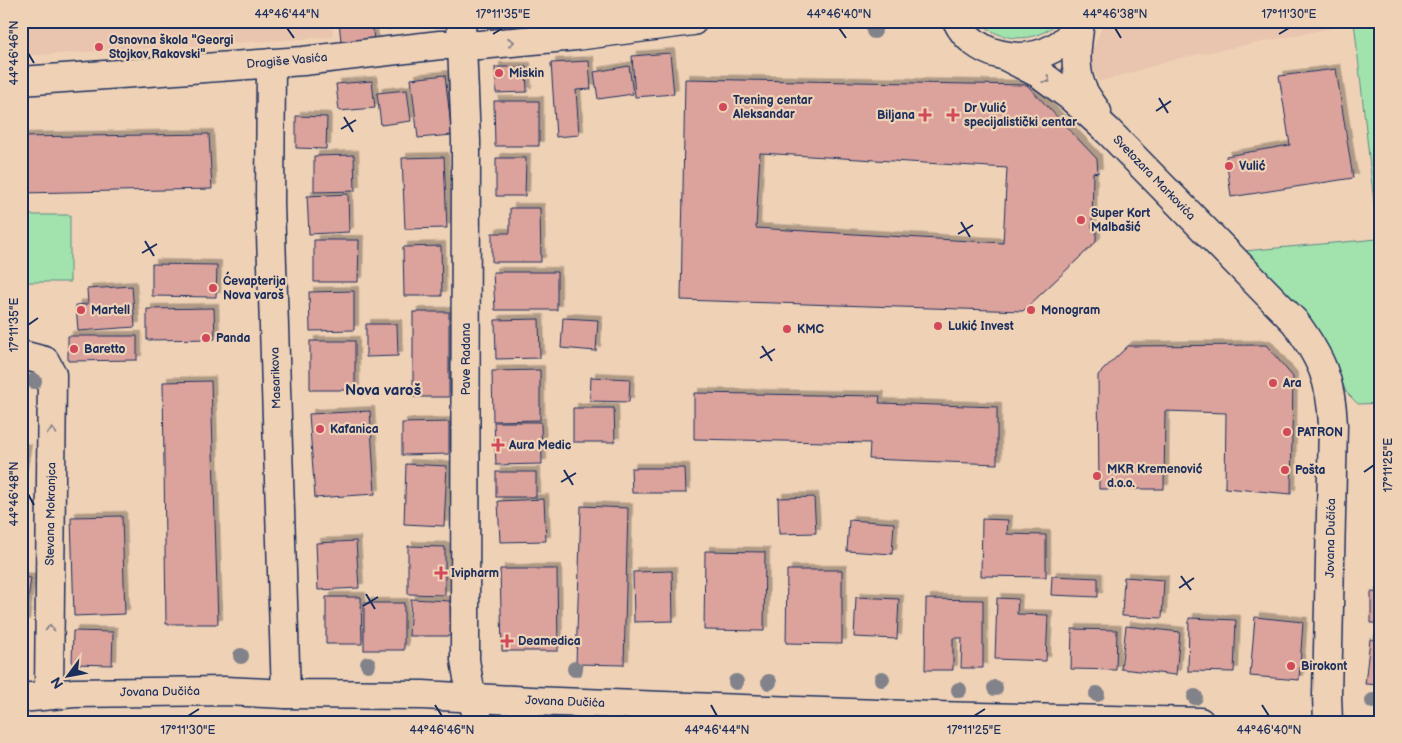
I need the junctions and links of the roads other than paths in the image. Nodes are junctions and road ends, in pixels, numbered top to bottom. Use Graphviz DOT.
graph roads {
  1 [pos="693,21"];
  2 [pos="1080,22"];
  3 [pos="955,23"];
  4 [pos="462,33"];
  5 [pos="1005,56"];
  6 [pos="271,63"];
  7 [pos="21,81"];
  8 [pos="1109,132"];
  9 [pos="1198,223"];
  10 [pos="21,356"];
  11 [pos="49,694"];
  12 [pos="286,694"];
  13 [pos="21,698"];
  14 [pos="475,709"];
  15 [pos="1200,722"];
  16 [pos="1328,722"];
  4 -- 1 [label="street, one-way"];
  2 -- 5 [label="street, Svetozara Markovića"];
  2 -- 8 [label="street, Svetozara Markovića"];
  3 -- 5 [label="street, Svetozara Markovića"];
  4 -- 6 [label="street, Dragiše Vasića"];
  4 -- 14 [label="street, Pave Radana"];
  5 -- 8 [label="street, Svetozara Markovića, one-way"];
  6 -- 7 [label="street, Dragiše Vasića"];
  6 -- 12 [label="street, Masarikova"];
  8 -- 9 [label="street, Svetozara Markovića"];
  9 -- 16 [label="street, Jovana Dučića"];
  11 -- 10 [label="street, Stevana Mokranjca, one-way"];
  11 -- 12 [label="street, Jovana Dučića"];
  11 -- 13 [label="street, Jovana Dučića"];
  12 -- 14 [label="street, Jovana Dučića"];
  14 -- 15 [label="street, Jovana Dučića"];
}
